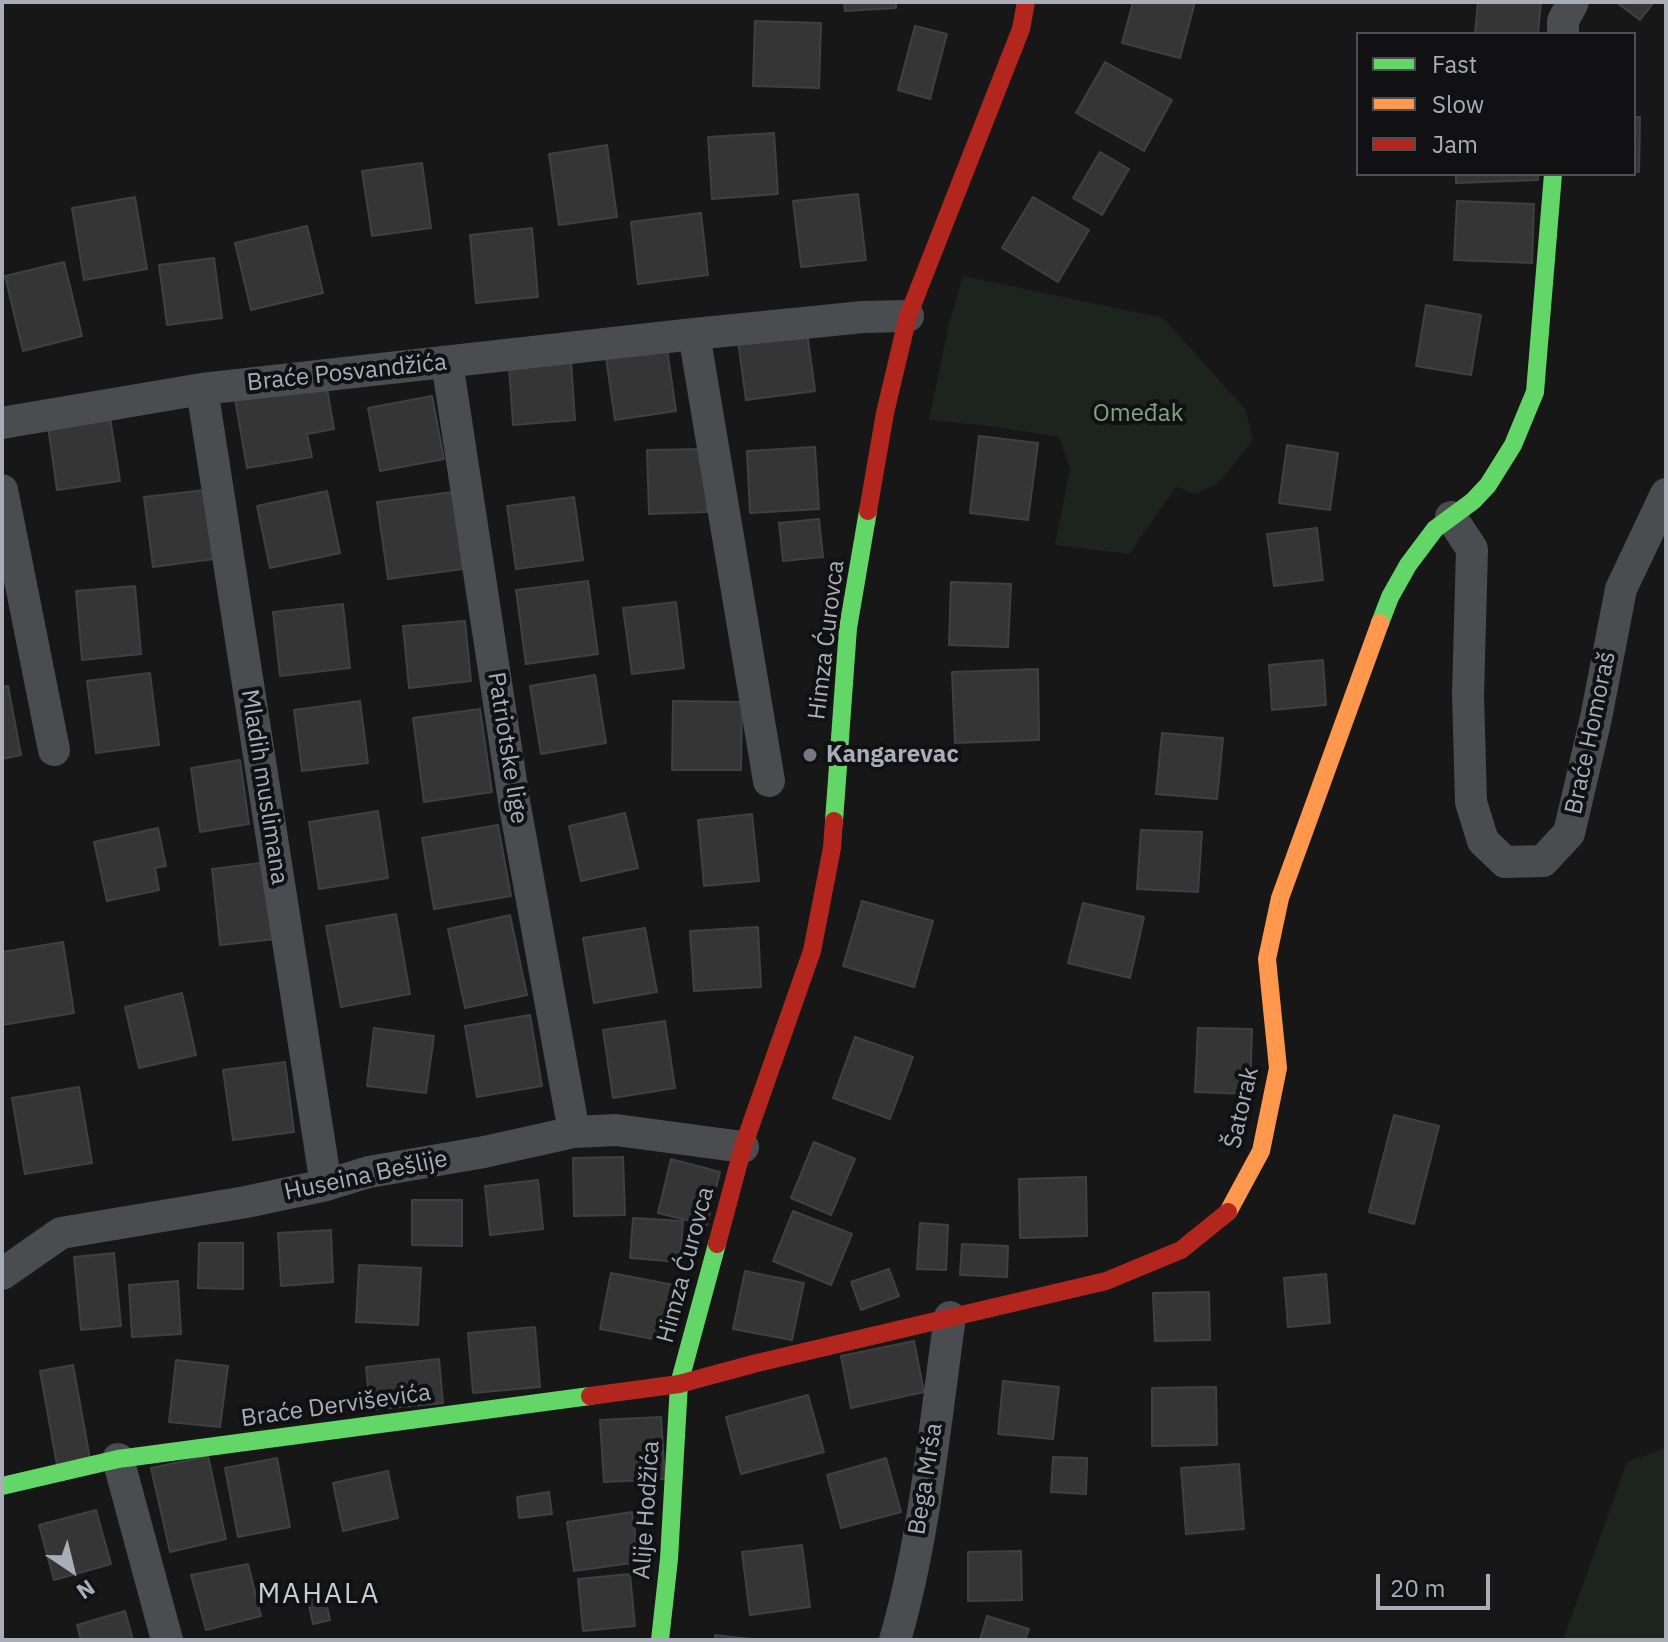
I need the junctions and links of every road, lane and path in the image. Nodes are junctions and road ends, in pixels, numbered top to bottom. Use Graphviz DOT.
graph roads {
  1 [pos="1026,2"];
  2 [pos="1573,2"];
  3 [pos="1563,32"];
  4 [pos="1553,176"];
  5 [pos="908,316"];
  6 [pos="694,334"];
  7 [pos="447,362"];
  8 [pos="202,389"];
  9 [pos="2,423"];
  10 [pos="2,490"];
  11 [pos="1666,494"];
  12 [pos="1451,517"];
  13 [pos="54,750"];
  14 [pos="769,781"];
  15 [pos="574,1132"];
  16 [pos="743,1147"];
  17 [pos="326,1185"];
  18 [pos="2,1274"];
  19 [pos="950,1317"];
  20 [pos="679,1384"];
  21 [pos="118,1459"];
  22 [pos="2,1486"];
  23 [pos="167,1640"];
  24 [pos="660,1640"];
  25 [pos="895,1640"];
  1 -- 5 [label="street, Himza Ćurovca"];
  2 -- 3 [label="street"];
  4 -- 12 [label="street, Šatorak"];
  5 -- 6 [label="street, Braće Posvandžića"];
  5 -- 16 [label="street, Himza Ćurovca"];
  6 -- 7 [label="street, Braće Posvandžića"];
  6 -- 14 [label="street"];
  7 -- 8 [label="street, Braće Posvandžića"];
  7 -- 15 [label="street, Patriotske lige"];
  8 -- 9 [label="street, Braće Posvandžića"];
  8 -- 17 [label="street, Mladih muslimana"];
  10 -- 13 [label="street"];
  11 -- 12 [label="street, Braće Homoraš"];
  12 -- 19 [label="street, Šatorak"];
  15 -- 16 [label="street, Huseina Bešlije"];
  15 -- 17 [label="street, Huseina Bešlije"];
  16 -- 20 [label="street, Himza Ćurovca"];
  17 -- 18 [label="street, Huseina Bešlije"];
  19 -- 20 [label="street, Šatorak"];
  19 -- 25 [label="street, Bega Mrša"];
  20 -- 21 [label="street, Braće Derviševića"];
  20 -- 24 [label="street, Alije Hodžića"];
  21 -- 22 [label="street, Braće Derviševića"];
  21 -- 23 [label="street"];
}
